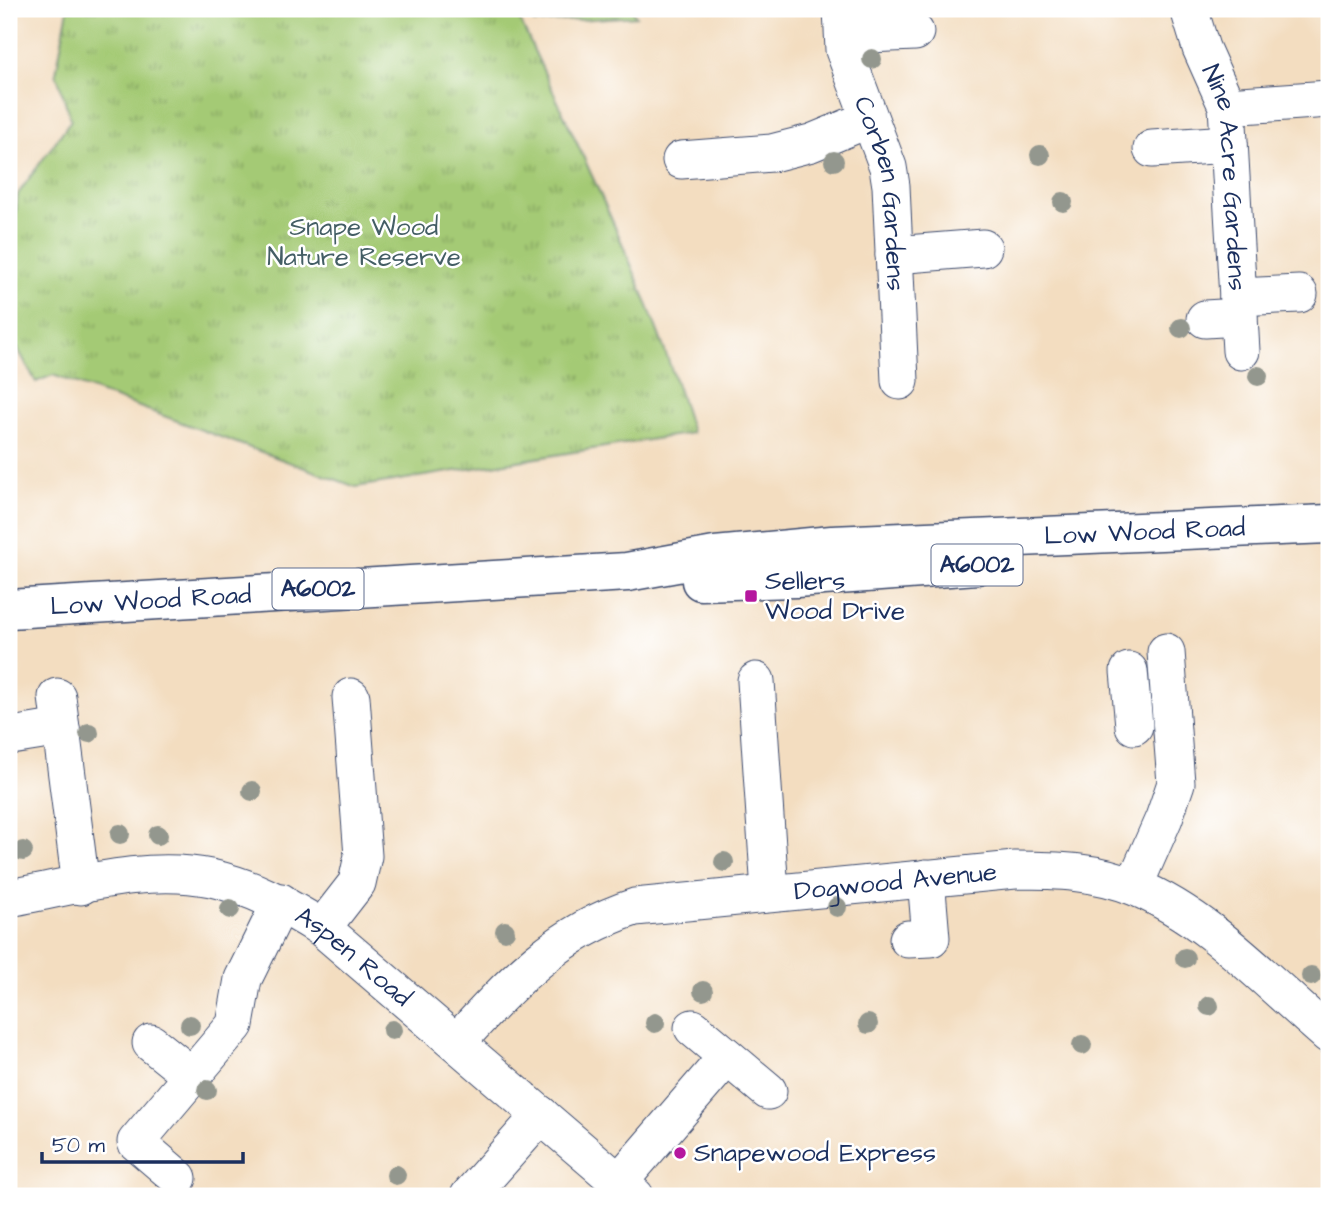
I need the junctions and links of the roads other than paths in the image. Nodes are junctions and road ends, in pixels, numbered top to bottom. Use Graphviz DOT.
graph roads {
  1 [pos="1189,9"];
  2 [pos="843,22"];
  3 [pos="915,32"];
  4 [pos="1329,99"];
  5 [pos="1227,106"];
  6 [pos="869,119"];
  7 [pos="1229,144"];
  8 [pos="1152,149"];
  9 [pos="681,160"];
  10 [pos="983,248"];
  11 [pos="894,255"];
  12 [pos="1299,294"];
  13 [pos="900,381"];
  14 [pos="1329,524"];
  15 [pos="1329,547"];
  16 [pos="627,572"];
  17 [pos="9,609"];
  18 [pos="1166,652"];
  19 [pos="1180,691"];
  20 [pos="351,697"];
  21 [pos="1132,700"];
  22 [pos="766,703"];
  23 [pos="15,738"];
  24 [pos="926,878"];
  25 [pos="81,886"];
  26 [pos="1133,886"];
  27 [pos="770,892"];
  28 [pos="9,898"];
  29 [pos="281,902"];
  30 [pos="323,928"];
  31 [pos="908,939"];
  32 [pos="1326,1025"];
  33 [pos="693,1028"];
  34 [pos="457,1042"];
  35 [pos="151,1043"];
  36 [pos="727,1057"];
  37 [pos="192,1076"];
  38 [pos="768,1091"];
  39 [pos="541,1115"];
  40 [pos="178,1178"];
  41 [pos="627,1189"];
  42 [pos="469,1196"];
  1 -- 5 [label="street, Nine Acre Gardens"];
  2 -- 3 [label="street"];
  2 -- 6 [label="street, Corben Gardens"];
  4 -- 5 [label="street"];
  5 -- 7 [label="street, Nine Acre Gardens"];
  6 -- 9 [label="street"];
  6 -- 11 [label="street, Corben Gardens"];
  7 -- 8 [label="street"];
  7 -- 12 [label="street, Nine Acre Gardens"];
  10 -- 11 [label="street"];
  11 -- 13 [label="street, Corben Gardens"];
  14 -- 16 [label="main road, Low Wood Road / A6002"];
  15 -- 16 [label="main road, Low Wood Road / A6002"];
  16 -- 17 [label="main road, Low Wood Road / A6002"];
  18 -- 19 [label="street"];
  19 -- 21 [label="street"];
  19 -- 26 [label="street"];
  20 -- 30 [label="street"];
  22 -- 27 [label="street"];
  23 -- 25 [label="street"];
  24 -- 26 [label="street, Dogwood Avenue"];
  24 -- 27 [label="street, Dogwood Avenue"];
  24 -- 31 [label="street"];
  25 -- 28 [label="street, Aspen Road"];
  25 -- 29 [label="street, Aspen Road"];
  26 -- 32 [label="street, Dogwood Avenue"];
  27 -- 34 [label="street, Dogwood Avenue"];
  29 -- 30 [label="street, Aspen Road"];
  29 -- 37 [label="street"];
  30 -- 34 [label="street, Aspen Road"];
  33 -- 36 [label="street"];
  34 -- 39 [label="street, Aspen Road"];
  35 -- 37 [label="street"];
  36 -- 38 [label="street"];
  36 -- 41 [label="street"];
  37 -- 40 [label="street"];
  39 -- 41 [label="street, Aspen Road"];
  39 -- 42 [label="street"];
}
